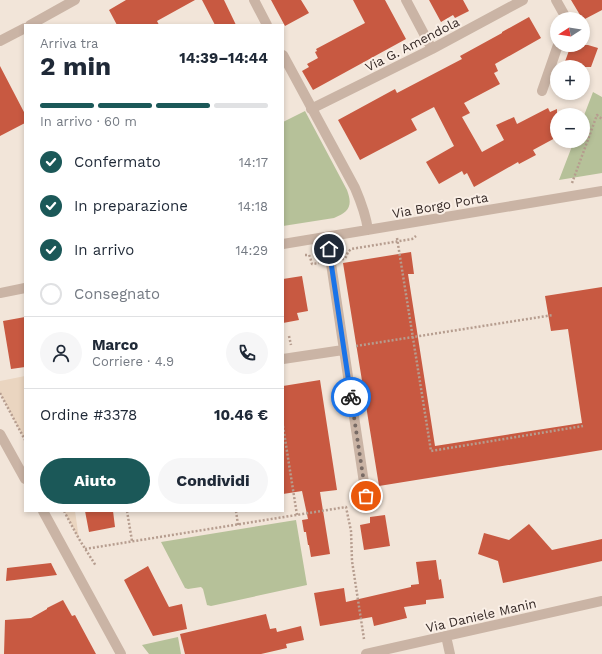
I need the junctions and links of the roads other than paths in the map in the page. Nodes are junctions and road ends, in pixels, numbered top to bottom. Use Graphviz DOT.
graph roads {
  1 [pos="75,0"];
  2 [pos="254,0"];
  3 [pos="406,0"];
  4 [pos="523,0"];
  5 [pos="556,0"];
  6 [pos="563,12"];
  7 [pos="32,24"];
  8 [pos="266,24"];
  9 [pos="24,29"];
  10 [pos="0,41"];
  11 [pos="432,49"];
  12 [pos="556,52"];
  13 [pos="284,58"];
  14 [pos="542,91"];
  15 [pos="311,109"];
  16 [pos="602,191"];
  17 [pos="368,230"];
  18 [pos="327,237"];
  19 [pos="284,244"];
  20 [pos="24,288"];
  21 [pos="0,292"];
  22 [pos="347,348"];
  23 [pos="284,359"];
  24 [pos="0,434"];
  25 [pos="24,477"];
  26 [pos="366,496"];
  27 [pos="44,512"];
  28 [pos="602,601"];
  29 [pos="446,636"];
  30 [pos="115,649"];
  31 [pos="121,654"];
  32 [pos="366,654"];
  33 [pos="450,654"];
  1 -- 7 [label="street"];
  2 -- 8 [label="street"];
  3 -- 11 [label="street"];
  4 -- 11 [label="street, Via G. Amendola"];
  5 -- 6 [label="street"];
  9 -- 10 [label="street"];
  11 -- 15 [label="street, Via G. Amendola"];
  12 -- 14 [label="street"];
  13 -- 15 [label="street"];
  15 -- 17 [label="street"];
  16 -- 17 [label="street, Via Borgo Porta"];
  17 -- 18 [label="street, Via Borgo Porta"];
  18 -- 19 [label="street, Via Borgo Porta"];
  18 -- 22 [label="street"];
  20 -- 21 [label="street"];
  22 -- 23 [label="street"];
  22 -- 26 [label="street"];
  24 -- 25 [label="street"];
  27 -- 30 [label="street"];
  28 -- 29 [label="street, Via Daniele Manin"];
  29 -- 32 [label="street, Via Daniele Manin"];
  29 -- 33 [label="street"];
  30 -- 31 [label="street"];
}
